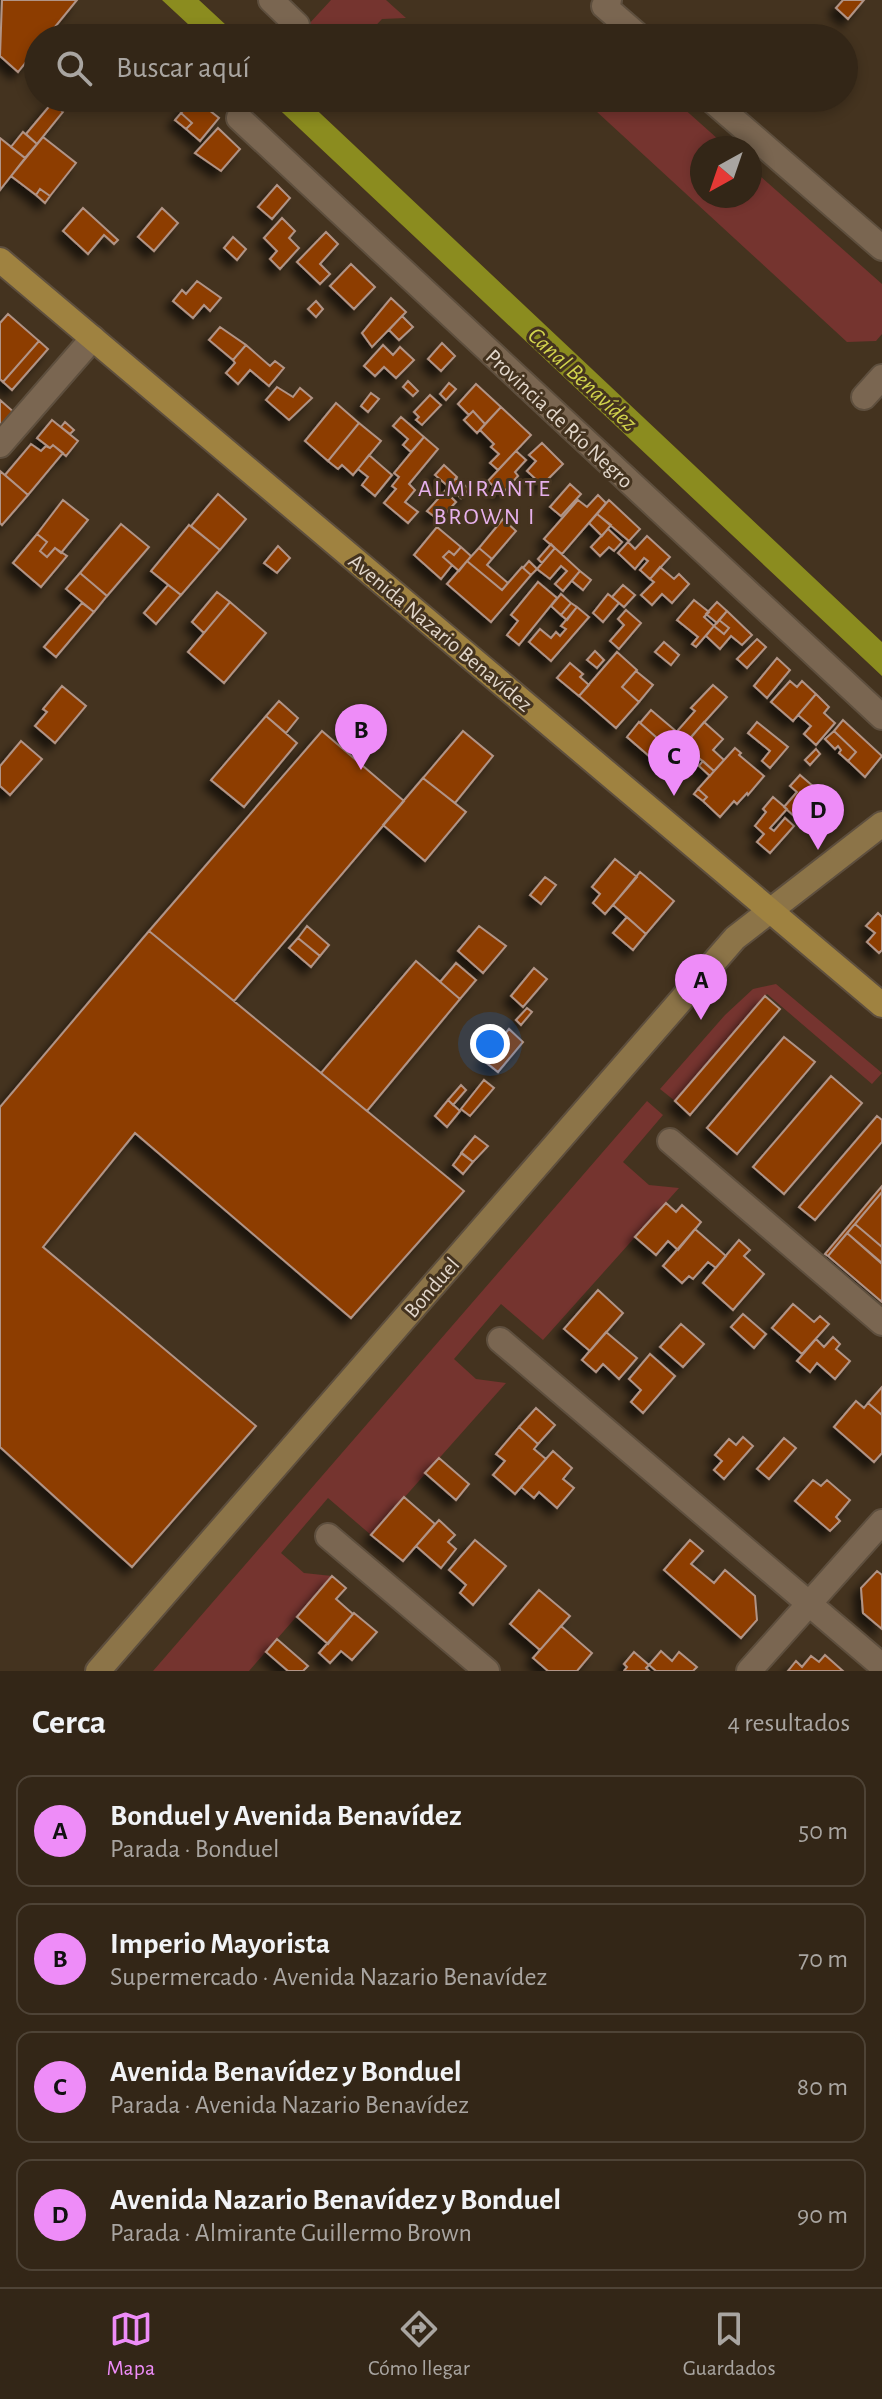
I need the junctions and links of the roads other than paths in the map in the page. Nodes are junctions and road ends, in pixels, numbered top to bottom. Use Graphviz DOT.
graph roads {
  1 [pos="271,0"];
  2 [pos="607,3"];
  3 [pos="296,24"];
  4 [pos="627,24"];
  5 [pos="725,112"];
  6 [pos="239,118"];
  7 [pos="882,248"];
  8 [pos="0,260"];
  9 [pos="93,338"];
  10 [pos="882,377"];
  11 [pos="864,397"];
  12 [pos="0,445"];
  13 [pos="882,717"];
  14 [pos="882,824"];
  15 [pos="770,910"];
  16 [pos="882,1005"];
  17 [pos="670,1141"];
  18 [pos="882,1323"];
  19 [pos="500,1340"];
  20 [pos="882,1522"];
  21 [pos="328,1536"];
  22 [pos="809,1604"];
  23 [pos="882,1666"];
  24 [pos="98,1671"];
  25 [pos="487,1671"];
  26 [pos="749,1671"];
  1 -- 3 [label="street"];
  2 -- 4 [label="street"];
  5 -- 7 [label="street"];
  6 -- 13 [label="street, Provincia de Río Negro"];
  8 -- 9 [label="main road, Avenida Nazario Benavídez"];
  9 -- 12 [label="street"];
  9 -- 15 [label="main road, Avenida Nazario Benavídez"];
  10 -- 11 [label="street"];
  14 -- 15 [label="main road, Bonduel"];
  15 -- 16 [label="main road, Avenida Nazario Benavídez"];
  15 -- 24 [label="main road, Bonduel"];
  17 -- 18 [label="street"];
  19 -- 22 [label="street"];
  20 -- 22 [label="street"];
  21 -- 25 [label="street"];
  22 -- 23 [label="street"];
  22 -- 26 [label="street"];
}
